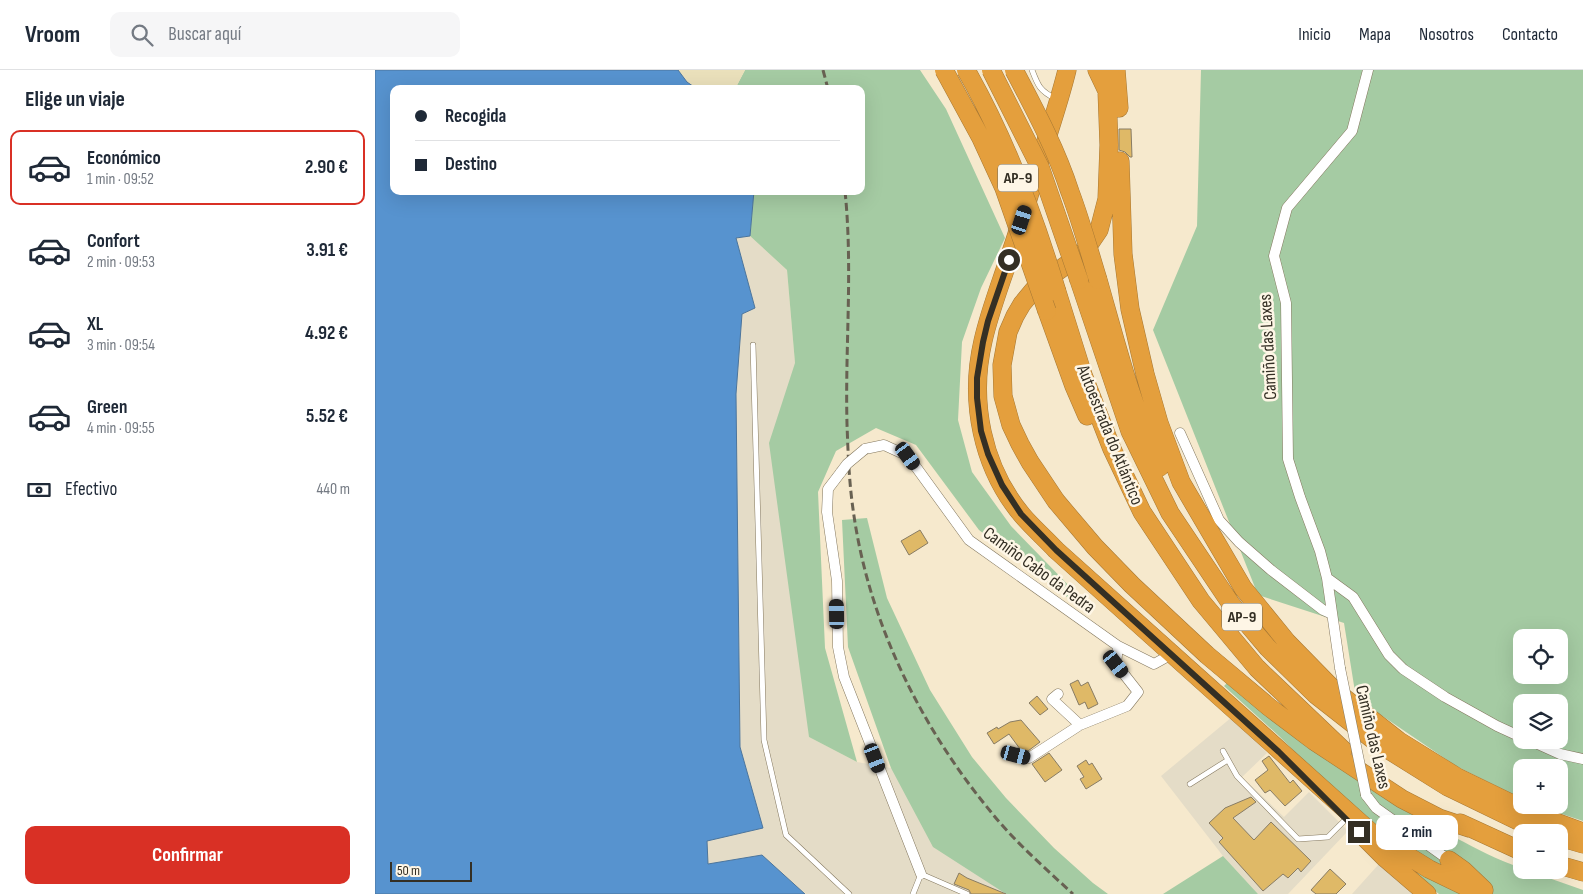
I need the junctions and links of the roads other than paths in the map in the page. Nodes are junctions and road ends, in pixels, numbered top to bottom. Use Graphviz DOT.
graph roads {
  1 [pos="944,70"];
  2 [pos="966,70"];
  3 [pos="991,70"];
  4 [pos="1014,70"];
  5 [pos="1032,70"];
  6 [pos="1067,70"];
  7 [pos="1097,70"];
  8 [pos="1116,70"];
  9 [pos="1368,70"];
  10 [pos="1059,101"];
  11 [pos="753,345"];
  12 [pos="1180,433"];
  13 [pos="1327,578"];
  14 [pos="1332,614"];
  15 [pos="1118,646"];
  16 [pos="1173,654"];
  17 [pos="1257,668"];
  18 [pos="1058,694"];
  19 [pos="1317,695"];
  20 [pos="1080,726"];
  21 [pos="1513,733"];
  22 [pos="1549,749"];
  23 [pos="1223,751"];
  24 [pos="1279,752"];
  25 [pos="1016,755"];
  26 [pos="1583,759"];
  27 [pos="1228,760"];
  28 [pos="1190,784"];
  29 [pos="1345,820"];
  30 [pos="1529,824"];
  31 [pos="1469,828"];
  32 [pos="1583,832"];
  33 [pos="1568,840"];
  34 [pos="1583,844"];
  35 [pos="1513,847"];
  36 [pos="1449,860"];
  37 [pos="1568,868"];
  38 [pos="1583,872"];
  39 [pos="921,874"];
  40 [pos="1461,889"];
  41 [pos="849,894"];
  42 [pos="913,894"];
  43 [pos="967,894"];
  44 [pos="1427,894"];
  45 [pos="1481,894"];
  46 [pos="1487,894"];
  1 -- 17 [label="highway, bridge"];
  2 -- 17 [label="highway, Autoestrada do Atlántico / AP-9, bridge"];
  3 -- 19 [label="highway, Autoestrada do Atlántico / AP-9, bridge"];
  4 -- 19 [label="highway, bridge"];
  5 -- 10 [label="lane"];
  6 -- 10 [label="highway"];
  7 -- 31 [label="highway"];
  8 -- 32 [label="highway"];
  9 -- 13 [label="street, Camiño das Laxes"];
  10 -- 16 [label="highway"];
  11 -- 41 [label="lane"];
  12 -- 14 [label="street"];
  13 -- 14 [label="street, Camiño das Laxes"];
  13 -- 21 [label="street"];
  14 -- 36 [label="street, Camiño das Laxes, bridge"];
  15 -- 16 [label="street, Camiño Cabo da Pedra"];
  15 -- 20 [label="street"];
  15 -- 39 [label="street, Camiño Cabo da Pedra, bridge"];
  16 -- 24 [label="highway"];
  17 -- 31 [label="highway, Autoestrada do Atlántico / AP-9"];
  18 -- 20 [label="street"];
  19 -- 30 [label="highway, Autoestrada do Atlántico / AP-9"];
  20 -- 25 [label="street"];
  22 -- 26 [label="street"];
  23 -- 27 [label="lane"];
  24 -- 29 [label="highway"];
  24 -- 40 [label="highway"];
  27 -- 28 [label="lane"];
  27 -- 29 [label="lane"];
  29 -- 44 [label="highway"];
  31 -- 35 [label="highway, Autoestrada do Atlántico / AP-9"];
  33 -- 34 [label="highway"];
  36 -- 40 [label="highway"];
  36 -- 46 [label="highway"];
  37 -- 38 [label="highway"];
  39 -- 42 [label="lane"];
  39 -- 43 [label="lane"];
  40 -- 45 [label="highway"];
}
